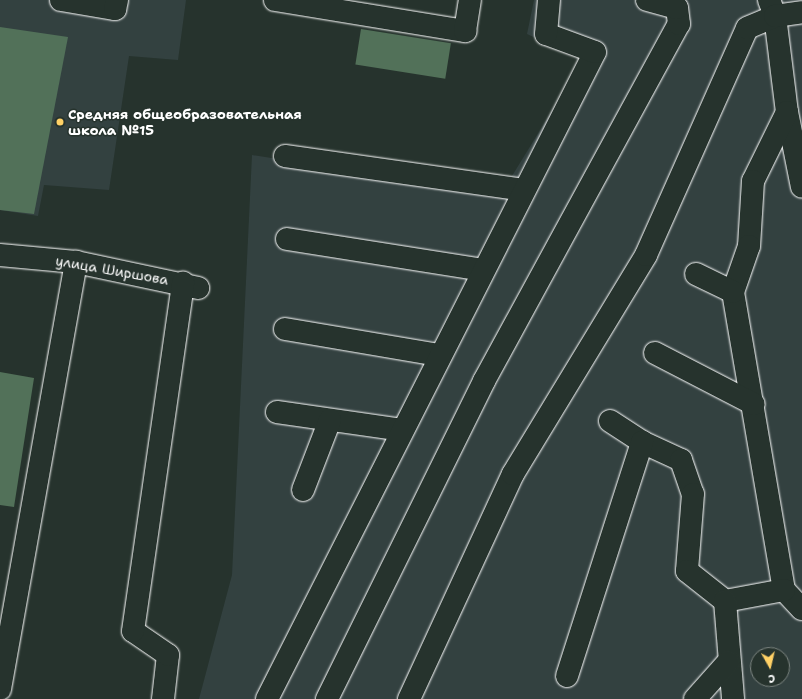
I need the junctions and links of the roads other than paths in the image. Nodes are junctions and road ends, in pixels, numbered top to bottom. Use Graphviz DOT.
graph roads {
  1 [pos="61,0"];
  2 [pos="116,0"];
  3 [pos="274,0"];
  4 [pos="470,0"];
  5 [pos="549,0"];
  6 [pos="647,0"];
  7 [pos="772,8"];
  8 [pos="802,12"];
  9 [pos="787,112"];
  10 [pos="285,156"];
  11 [pos="802,187"];
  12 [pos="524,190"];
  13 [pos="287,239"];
  14 [pos="0,255"];
  15 [pos="76,262"];
  16 [pos="483,270"];
  17 [pos="696,274"];
  18 [pos="733,292"];
  19 [pos="285,329"];
  20 [pos="655,353"];
  21 [pos="438,355"];
  22 [pos="754,404"];
  23 [pos="277,412"];
  24 [pos="330,420"];
  25 [pos="610,421"];
  26 [pos="402,430"];
  27 [pos="642,442"];
  28 [pos="303,490"];
  29 [pos="784,590"];
  30 [pos="725,601"];
  31 [pos="802,609"];
  32 [pos="728,662"];
  33 [pos="567,676"];
  34 [pos="0,689"];
  35 [pos="163,699"];
  36 [pos="267,699"];
  37 [pos="327,699"];
  38 [pos="409,699"];
  39 [pos="695,699"];
  40 [pos="733,699"];
  1 -- 2 [label="street"];
  3 -- 4 [label="street"];
  5 -- 12 [label="street"];
  6 -- 37 [label="street"];
  7 -- 8 [label="street"];
  7 -- 9 [label="street"];
  7 -- 38 [label="street"];
  9 -- 11 [label="street"];
  9 -- 18 [label="street"];
  10 -- 12 [label="street"];
  12 -- 16 [label="street"];
  13 -- 16 [label="street"];
  14 -- 15 [label="street, улица Ширшова"];
  15 -- 34 [label="street"];
  15 -- 35 [label="street, улица Ширшова"];
  16 -- 21 [label="street"];
  17 -- 18 [label="street"];
  18 -- 22 [label="street"];
  19 -- 21 [label="street"];
  20 -- 22 [label="street"];
  21 -- 26 [label="street"];
  22 -- 29 [label="street"];
  23 -- 24 [label="street"];
  24 -- 26 [label="street"];
  24 -- 28 [label="street"];
  25 -- 27 [label="street"];
  26 -- 36 [label="street"];
  27 -- 30 [label="street"];
  27 -- 33 [label="street"];
  29 -- 30 [label="street"];
  29 -- 31 [label="street"];
  30 -- 32 [label="street"];
  32 -- 39 [label="street"];
  32 -- 40 [label="street"];
}
